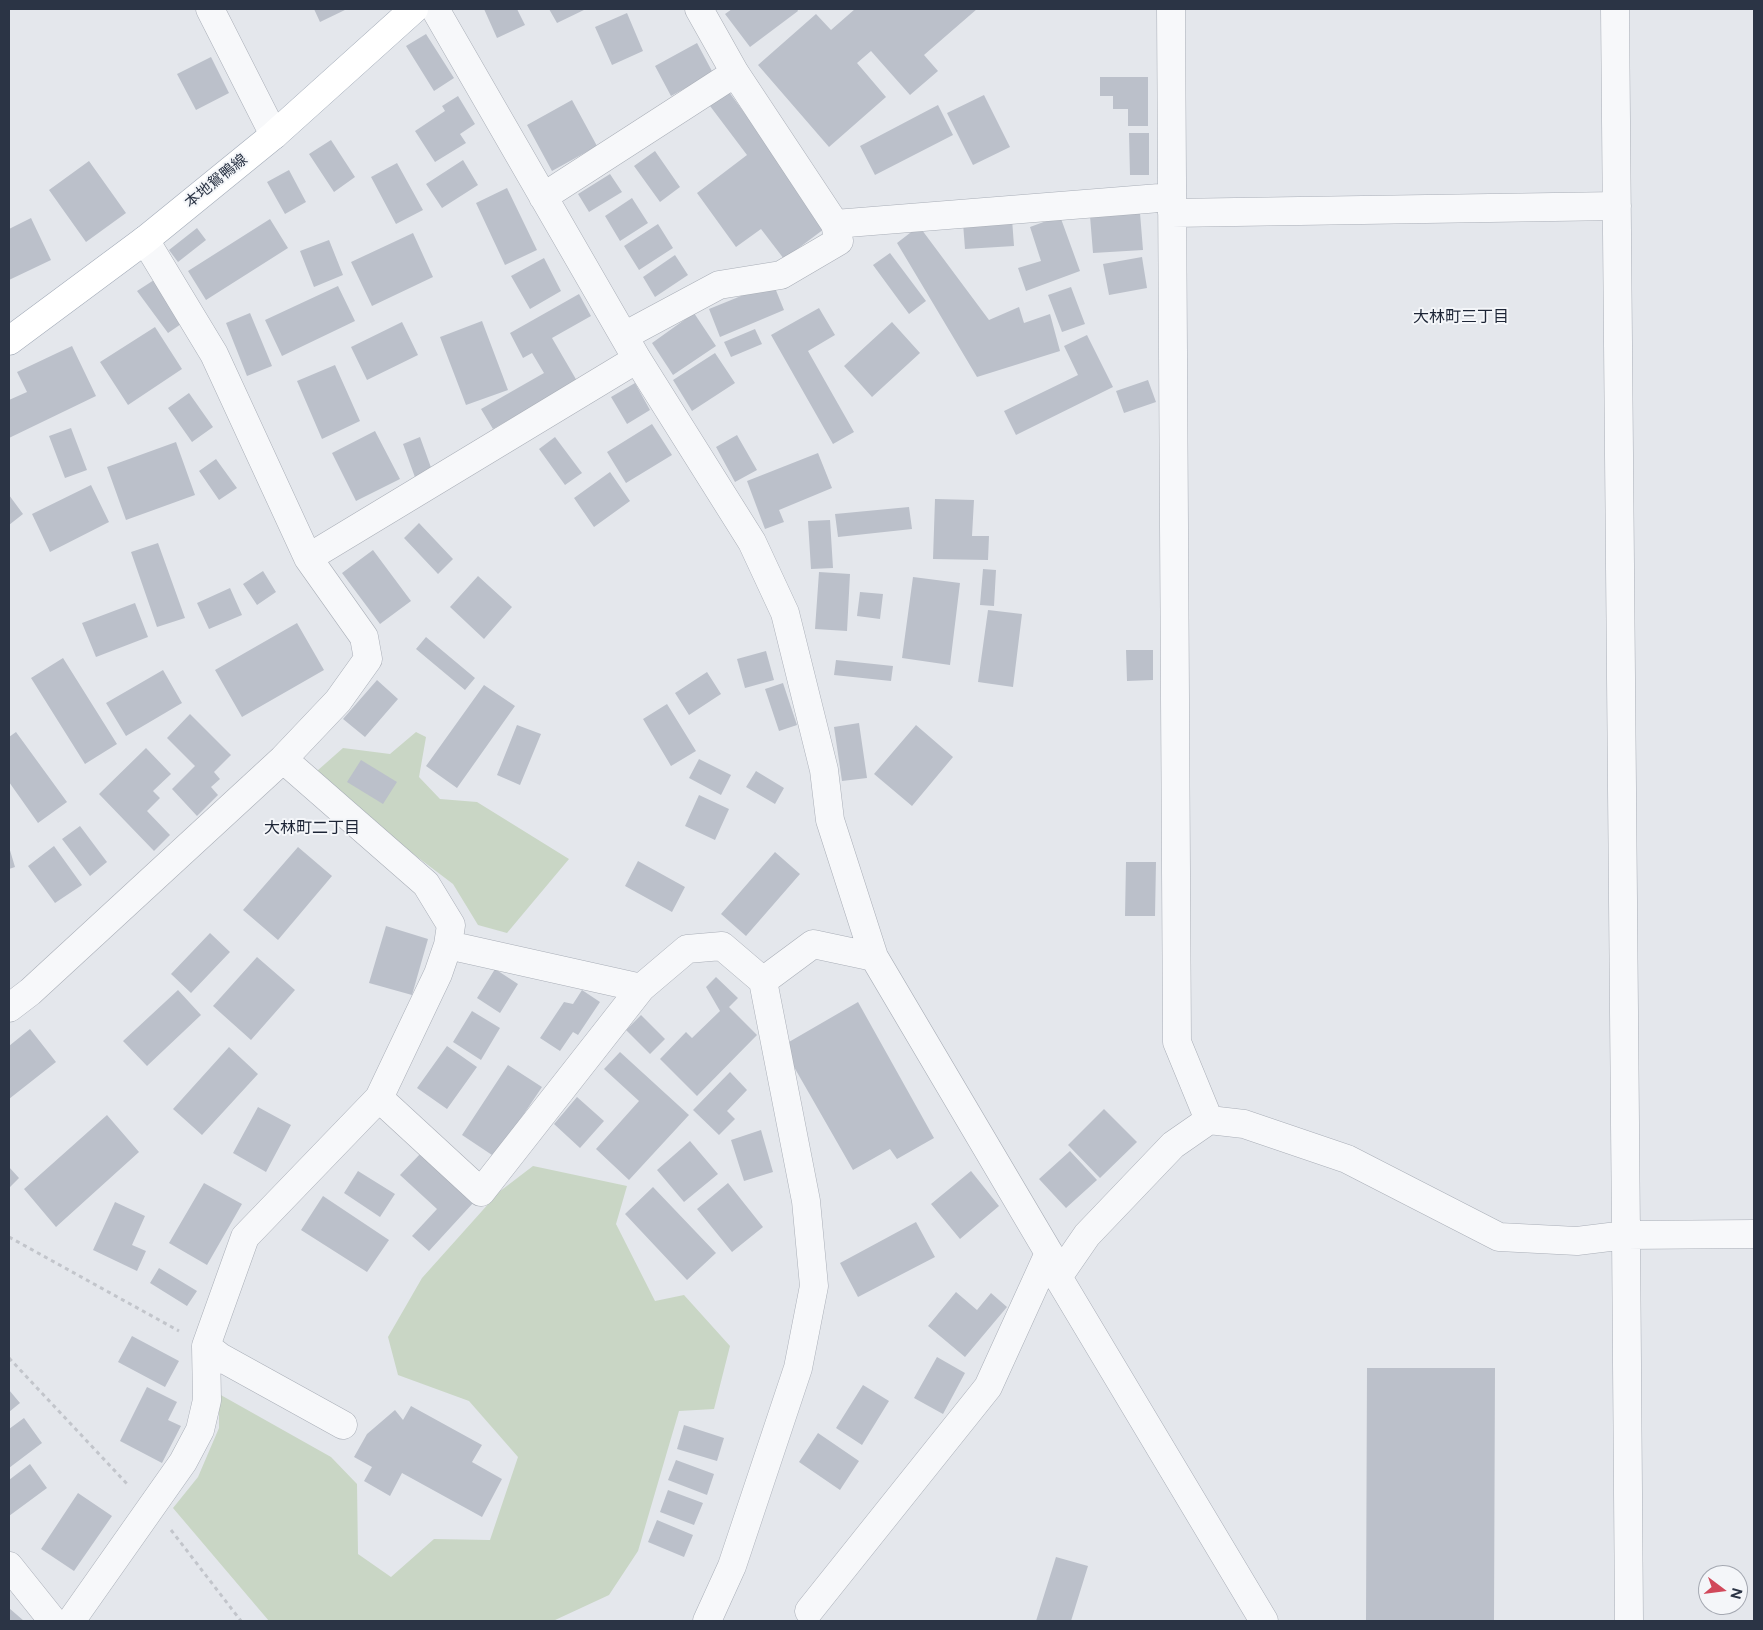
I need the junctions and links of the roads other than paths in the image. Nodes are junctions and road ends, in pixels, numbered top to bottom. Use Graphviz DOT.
graph roads {
  1 [pos="210,9"];
  2 [pos="414,9"];
  3 [pos="435,9"];
  4 [pos="699,9"];
  5 [pos="1171,9"];
  6 [pos="1615,9"];
  7 [pos="735,73"];
  8 [pos="274,135"];
  9 [pos="543,196"];
  10 [pos="1172,205"];
  11 [pos="1617,206"];
  12 [pos="835,224"];
  13 [pos="145,240"];
  14 [pos="9,341"];
  15 [pos="631,348"];
  16 [pos="308,558"];
  17 [pos="283,759"];
  18 [pos="448,945"];
  19 [pos="874,957"];
  20 [pos="763,981"];
  21 [pos="641,988"];
  22 [pos="9,1008"];
  23 [pos="379,1098"];
  24 [pos="1209,1120"];
  25 [pos="1754,1234"];
  26 [pos="1626,1235"];
  27 [pos="1054,1265"];
  28 [pos="206,1346"];
  29 [pos="343,1425"];
  30 [pos="9,1566"];
  31 [pos="809,1611"];
  32 [pos="53,1621"];
  33 [pos="70,1621"];
  34 [pos="707,1621"];
  35 [pos="1264,1621"];
  36 [pos="1628,1621"];
  1 -- 8 [label="street"];
  2 -- 8 [label="main road, 本地鴛鴨線"];
  3 -- 9 [label="street"];
  4 -- 7 [label="street"];
  5 -- 10 [label="street"];
  6 -- 11 [label="street"];
  7 -- 9 [label="street"];
  7 -- 12 [label="street"];
  8 -- 13 [label="main road, 本地鴛鴨線"];
  9 -- 15 [label="street"];
  10 -- 11 [label="street"];
  10 -- 12 [label="street"];
  10 -- 24 [label="street"];
  11 -- 26 [label="street"];
  12 -- 15 [label="street"];
  13 -- 14 [label="main road, 本地鴛鴨線"];
  13 -- 16 [label="street"];
  15 -- 16 [label="street"];
  15 -- 19 [label="street"];
  16 -- 17 [label="street"];
  17 -- 18 [label="street"];
  17 -- 22 [label="street"];
  18 -- 21 [label="street"];
  18 -- 23 [label="street"];
  19 -- 20 [label="street"];
  19 -- 27 [label="street"];
  20 -- 21 [label="street"];
  20 -- 34 [label="street"];
  21 -- 23 [label="street"];
  23 -- 28 [label="street"];
  24 -- 26 [label="street"];
  24 -- 27 [label="street"];
  25 -- 26 [label="street"];
  26 -- 36 [label="street"];
  27 -- 31 [label="street"];
  27 -- 35 [label="street"];
  28 -- 29 [label="street"];
  28 -- 33 [label="street"];
  30 -- 32 [label="street"];
}
